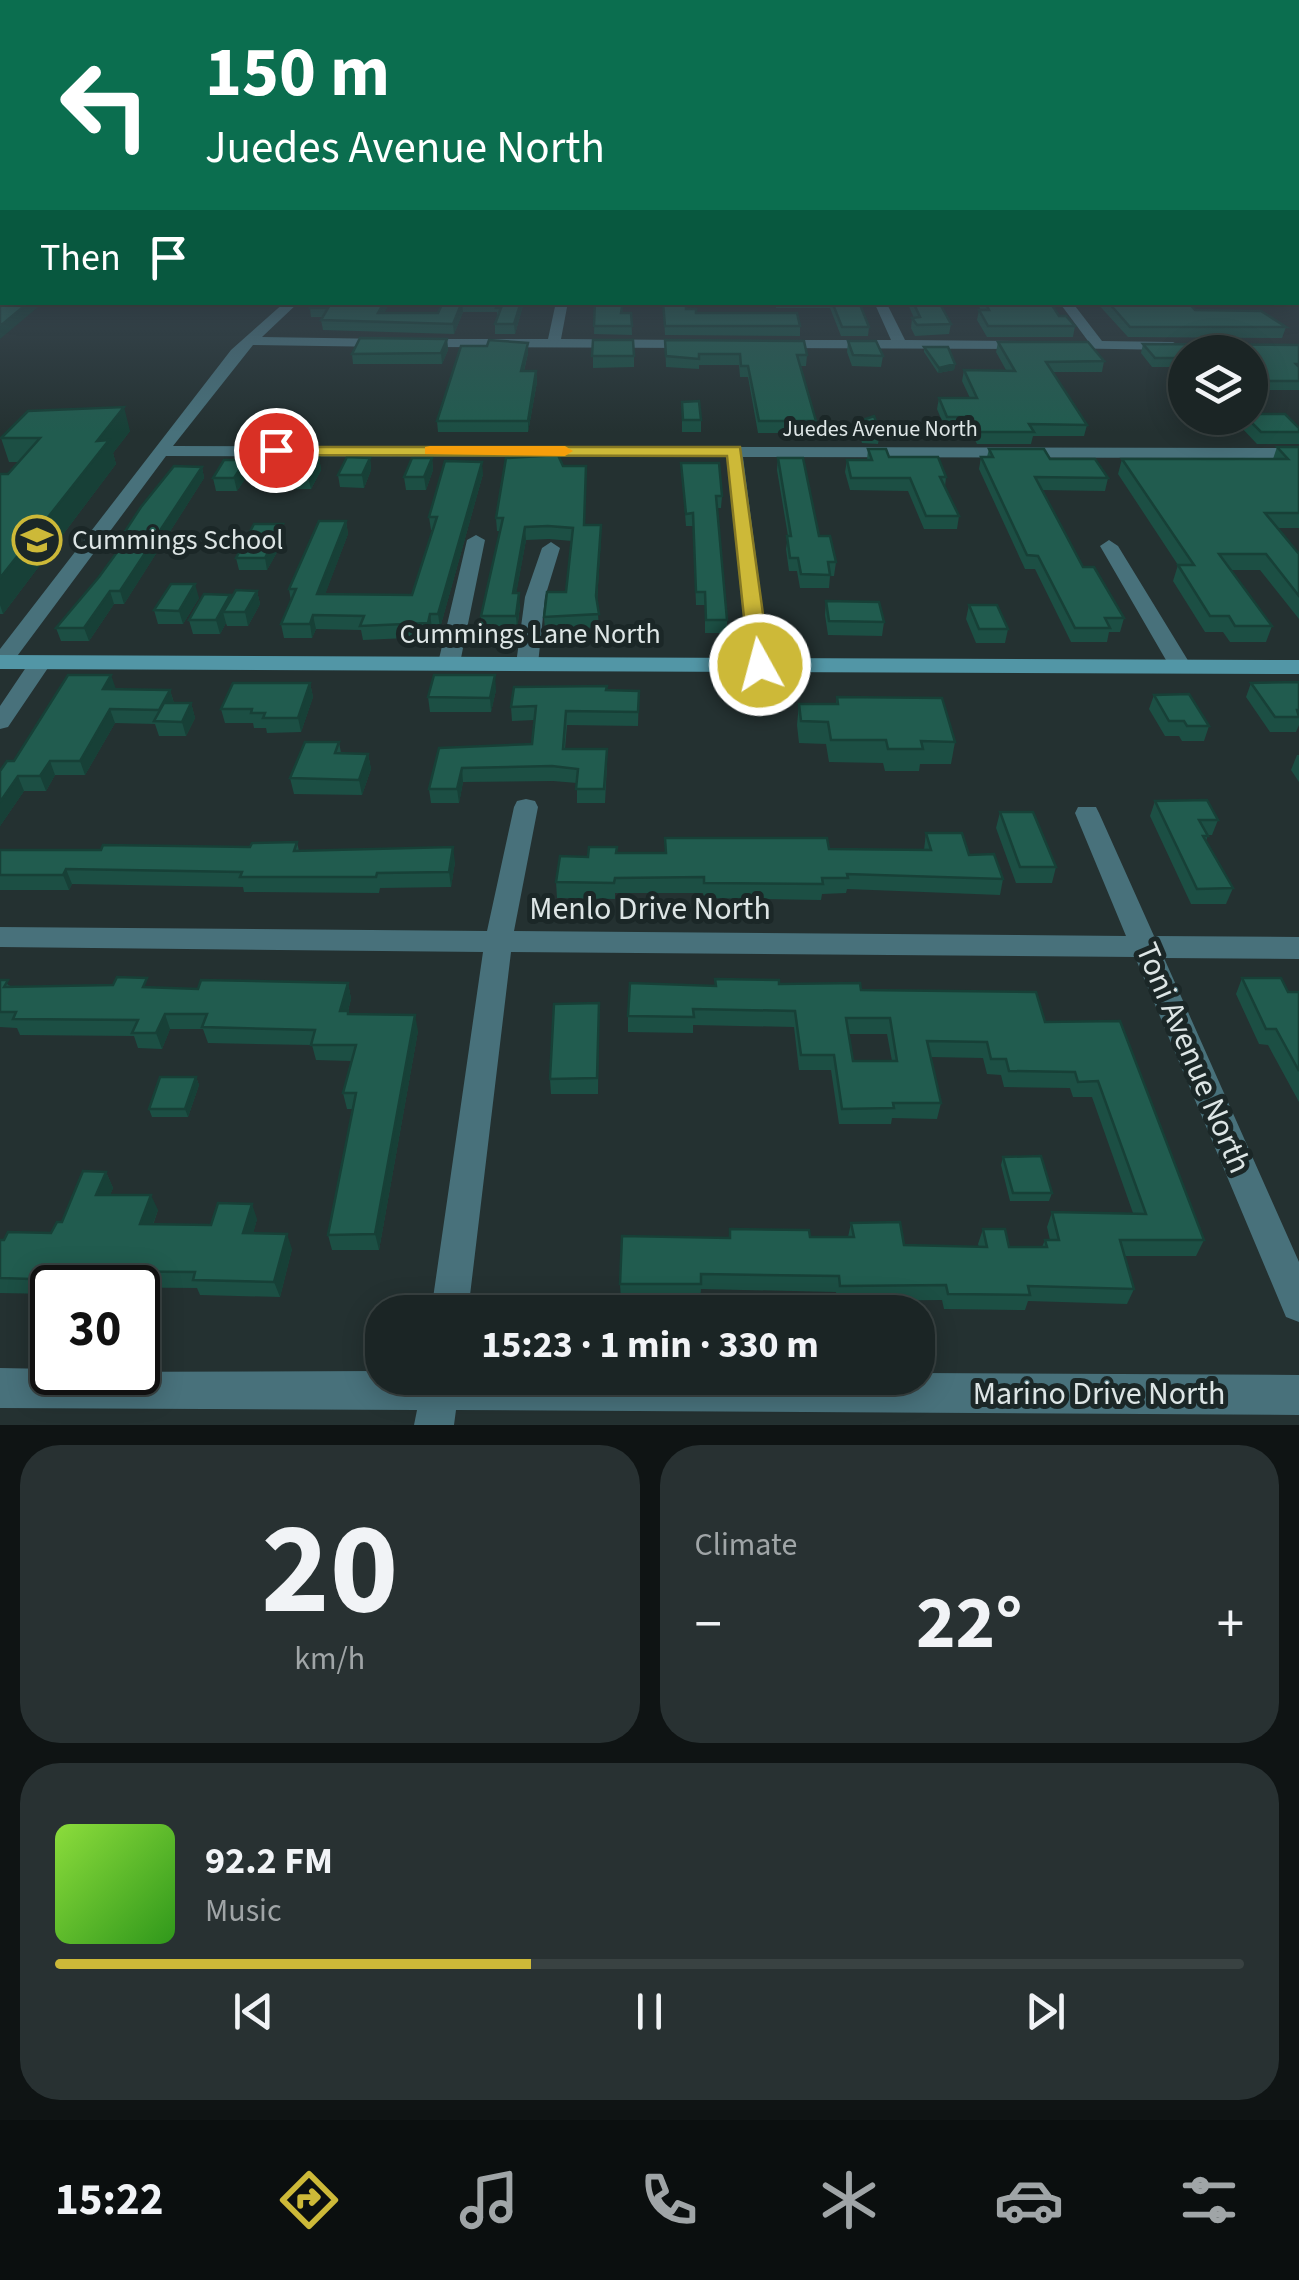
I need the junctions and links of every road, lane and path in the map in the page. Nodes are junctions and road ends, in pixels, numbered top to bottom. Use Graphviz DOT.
graph roads {
  1 [pos="290,305"];
  2 [pos="561,305"];
  3 [pos="881,305"];
  4 [pos="1067,305"];
  5 [pos="252,341"];
  6 [pos="554,343"];
  7 [pos="710,344"];
  8 [pos="768,344"];
  9 [pos="900,345"];
  10 [pos="1099,346"];
  11 [pos="1168,346"];
  12 [pos="161,450"];
  13 [pos="734,451"];
  14 [pos="1299,453"];
  15 [pos="476,540"];
  16 [pos="1109,546"];
  17 [pos="552,548"];
  18 [pos="0,662"];
  19 [pos="41,662"];
  20 [pos="450,663"];
  21 [pos="528,664"];
  22 [pos="760,665"];
  23 [pos="1181,666"];
  24 [pos="1299,667"];
  25 [pos="0,722"];
  26 [pos="526,807"];
  27 [pos="1087,813"];
  28 [pos="0,937"];
  29 [pos="498,943"];
  30 [pos="1146,947"];
  31 [pos="1299,948"];
  32 [pos="451,1295"];
  33 [pos="1299,1304"];
  34 [pos="0,1388"];
  35 [pos="1299,1395"];
  36 [pos="438,1398"];
  1 -- 5 [label="street"];
  2 -- 6 [label="street"];
  3 -- 9 [label="street"];
  4 -- 10 [label="street"];
  5 -- 6 [label="street"];
  5 -- 12 [label="street"];
  6 -- 7 [label="street"];
  8 -- 9 [label="street"];
  9 -- 10 [label="street"];
  10 -- 11 [label="street"];
  12 -- 13 [label="street, Juedes Avenue North"];
  12 -- 18 [label="street"];
  13 -- 14 [label="street, Juedes Avenue North"];
  13 -- 22 [label="street"];
  15 -- 20 [label="street"];
  16 -- 23 [label="street"];
  17 -- 21 [label="street"];
  18 -- 19 [label="street, Cummings Lane North"];
  19 -- 20 [label="street, Cummings Lane North"];
  19 -- 25 [label="street"];
  20 -- 21 [label="street, Cummings Lane North"];
  21 -- 22 [label="street, Cummings Lane North"];
  22 -- 23 [label="street, Cummings Lane North"];
  23 -- 24 [label="street, Cummings Lane North"];
  26 -- 29 [label="street"];
  27 -- 30 [label="street, Toni Avenue North"];
  28 -- 29 [label="street, Menlo Drive North"];
  29 -- 30 [label="street, Menlo Drive North"];
  29 -- 32 [label="street"];
  30 -- 31 [label="street, Menlo Drive North"];
  30 -- 33 [label="street, Toni Avenue North"];
  34 -- 36 [label="street, Marino Drive North"];
  35 -- 36 [label="street, Marino Drive North"];
}
